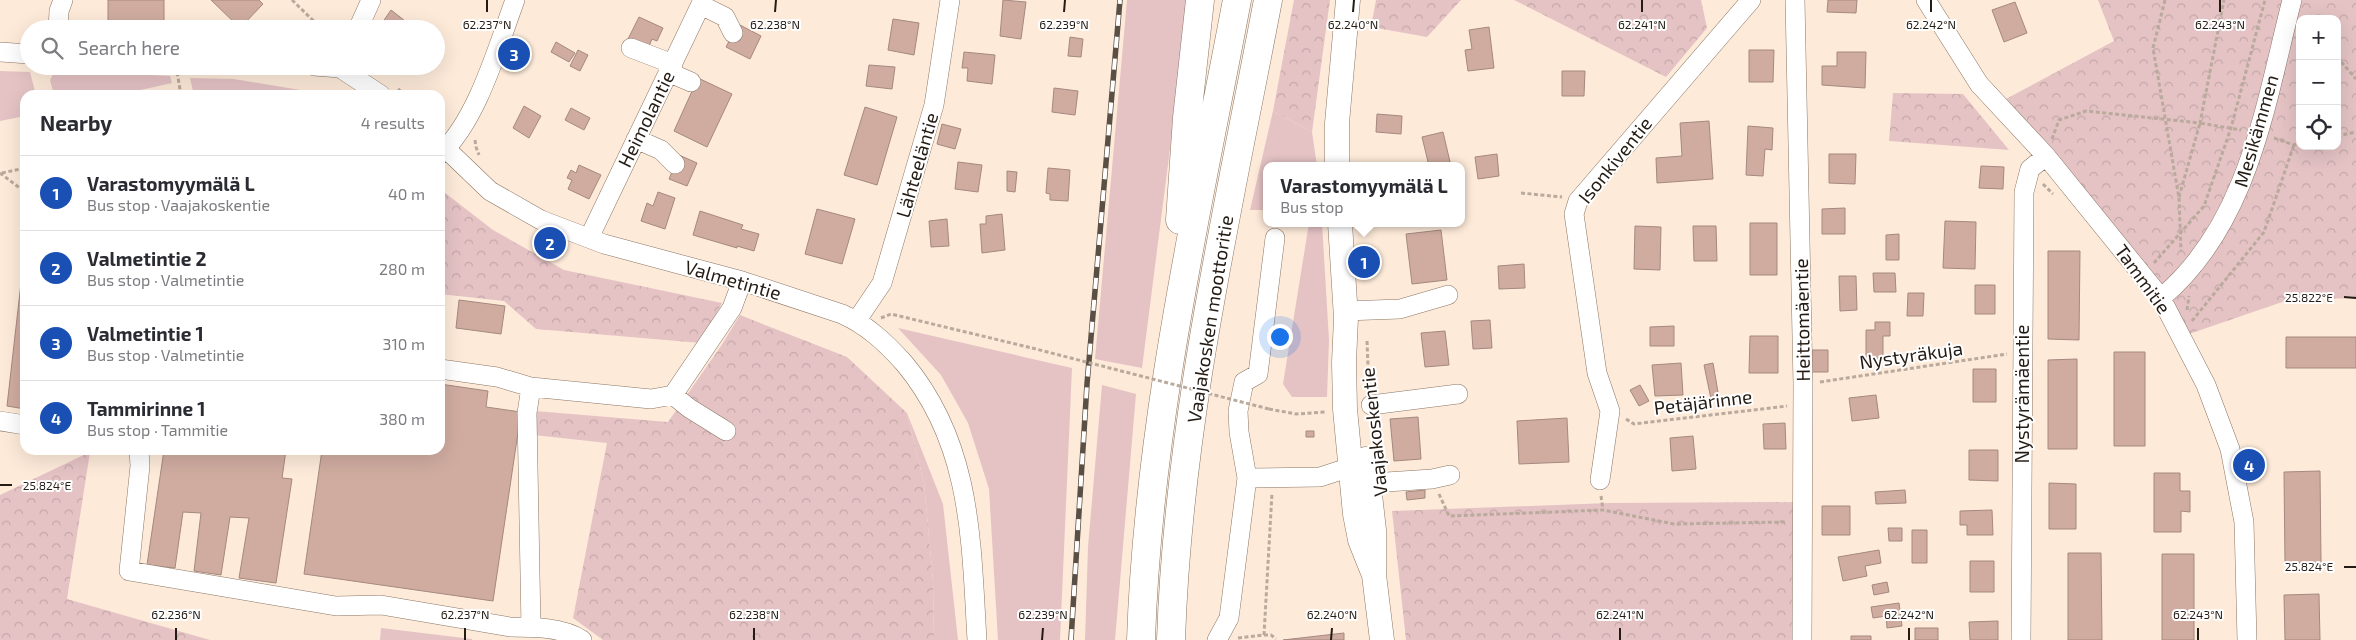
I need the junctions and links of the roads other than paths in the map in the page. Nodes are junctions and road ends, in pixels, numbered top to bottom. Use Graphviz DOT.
graph roads {
  1 [pos="64,0"];
  2 [pos="371,0"];
  3 [pos="515,0"];
  4 [pos="950,0"];
  5 [pos="1200,0"];
  6 [pos="1236,0"];
  7 [pos="1268,0"];
  8 [pos="1348,0"];
  9 [pos="1751,0"];
  10 [pos="1795,0"];
  11 [pos="1926,0"];
  12 [pos="2292,0"];
  13 [pos="702,3"];
  14 [pos="59,20"];
  15 [pos="362,20"];
  16 [pos="733,33"];
  17 [pos="631,48"];
  18 [pos="0,52"];
  19 [pos="20,53"];
  20 [pos="670,68"];
  21 [pos="352,75"];
  22 [pos="691,82"];
  23 [pos="374,90"];
  24 [pos="636,139"];
  25 [pos="445,145"];
  26 [pos="445,151"];
  27 [pos="2046,156"];
  28 [pos="1337,162"];
  29 [pos="675,164"];
  30 [pos="1341,227"];
  31 [pos="589,238"];
  32 [pos="1275,238"];
  33 [pos="1184,266"];
  34 [pos="742,281"];
  35 [pos="1448,295"];
  36 [pos="2161,298"];
  37 [pos="1352,313"];
  38 [pos="857,320"];
  39 [pos="445,370"];
  40 [pos="531,387"];
  41 [pos="1458,394"];
  42 [pos="673,395"];
  43 [pos="1371,406"];
  44 [pos="0,421"];
  45 [pos="20,424"];
  46 [pos="726,431"];
  47 [pos="139,455"];
  48 [pos="1363,469"];
  49 [pos="1441,477"];
  50 [pos="1247,478"];
  51 [pos="1600,480"];
  52 [pos="531,627"];
  53 [pos="1226,639"];
  54 [pos="582,640"];
  55 [pos="977,640"];
  56 [pos="1141,640"];
  57 [pos="1172,640"];
  58 [pos="1382,640"];
  59 [pos="1802,640"];
  60 [pos="2022,640"];
  61 [pos="2246,640"];
  1 -- 14 [label="street"];
  2 -- 15 [label="street"];
  3 -- 25 [label="street, Valmetintie"];
  4 -- 38 [label="street, Lähteeläntie"];
  5 -- 33 [label="highway"];
  6 -- 33 [label="highway, Vaajakosken moottoritie"];
  7 -- 57 [label="highway, Vaajakosken moottoritie"];
  8 -- 28 [label="main road"];
  9 -- 51 [label="street, Isonkiventie"];
  10 -- 59 [label="street, Heittomäentie"];
  11 -- 27 [label="street, Tammitie"];
  12 -- 36 [label="street, Mesikämmen"];
  13 -- 16 [label="street"];
  13 -- 20 [label="street, Heimolantie"];
  17 -- 20 [label="street"];
  18 -- 19 [label="street"];
  20 -- 22 [label="street"];
  20 -- 24 [label="street, Heimolantie"];
  21 -- 23 [label="street"];
  24 -- 29 [label="street"];
  24 -- 31 [label="street, Heimolantie"];
  26 -- 31 [label="street, Valmetintie"];
  27 -- 36 [label="street, Tammitie"];
  27 -- 60 [label="street, Nystyrämäentie"];
  30 -- 37 [label="main road, Vaajakoskentie"];
  31 -- 34 [label="street, Valmetintie"];
  32 -- 50 [label="street"];
  33 -- 56 [label="highway, Vaajakosken moottoritie"];
  34 -- 38 [label="street, Valmetintie"];
  34 -- 42 [label="street"];
  35 -- 37 [label="street"];
  36 -- 61 [label="street, Tammitie"];
  37 -- 48 [label="main road, Vaajakoskentie"];
  38 -- 55 [label="street, Valmetintie"];
  39 -- 40 [label="street"];
  40 -- 42 [label="street"];
  40 -- 52 [label="street"];
  41 -- 43 [label="street"];
  42 -- 46 [label="street"];
  44 -- 45 [label="street"];
  47 -- 52 [label="street"];
  48 -- 49 [label="street"];
  48 -- 50 [label="street"];
  48 -- 58 [label="main road, Vaajakoskentie"];
  50 -- 53 [label="street"];
  52 -- 54 [label="street"];
}
